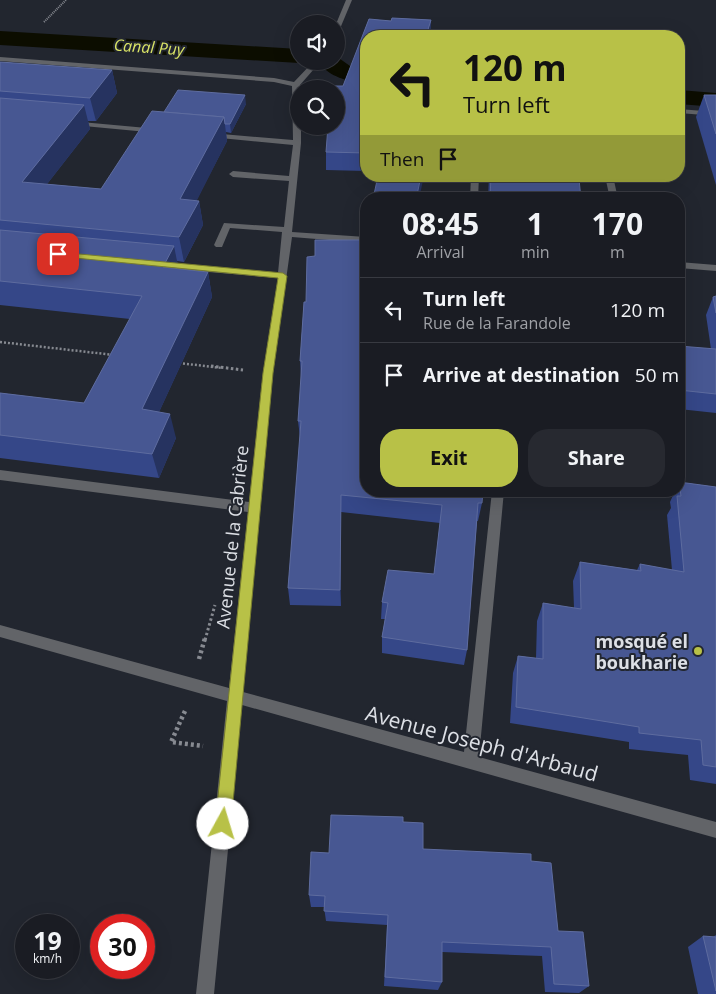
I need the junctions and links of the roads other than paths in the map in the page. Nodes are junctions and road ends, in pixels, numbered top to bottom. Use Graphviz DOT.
graph roads {
  1 [pos="349,0"];
  2 [pos="343,15"];
  3 [pos="0,59"];
  4 [pos="310,70"];
  5 [pos="301,80"];
  6 [pos="290,84"];
  7 [pos="685,111"];
  8 [pos="716,114"];
  9 [pos="59,122"];
  10 [pos="168,132"];
  11 [pos="198,134"];
  12 [pos="297,135"];
  13 [pos="297,143"];
  14 [pos="233,174"];
  15 [pos="293,179"];
  16 [pos="286,232"];
  17 [pos="360,239"];
  18 [pos="218,245"];
  19 [pos="154,264"];
  20 [pos="685,265"];
  21 [pos="716,268"];
  22 [pos="283,276"];
  23 [pos="0,475"];
  24 [pos="497,497"];
  25 [pos="255,508"];
  26 [pos="0,631"];
  27 [pos="236,697"];
  28 [pos="471,761"];
  29 [pos="716,830"];
  30 [pos="205,994"];
  1 -- 2 [label="street"];
  3 -- 6 [label="street"];
  4 -- 5 [label="street"];
  7 -- 8 [label="street"];
  9 -- 10 [label="street"];
  11 -- 13 [label="street"];
  12 -- 13 [label="street, Avenue de la Cabrière"];
  13 -- 15 [label="street, Avenue de la Cabrière"];
  14 -- 15 [label="street"];
  15 -- 16 [label="street, Avenue de la Cabrière"];
  16 -- 17 [label="street"];
  16 -- 18 [label="street"];
  16 -- 22 [label="street, Avenue de la Cabrière"];
  19 -- 22 [label="street"];
  20 -- 21 [label="street"];
  22 -- 25 [label="street, Avenue de la Cabrière"];
  23 -- 25 [label="street"];
  24 -- 28 [label="street"];
  25 -- 27 [label="street, Avenue de la Cabrière"];
  26 -- 27 [label="street, Avenue Joseph d'Arbaud"];
  27 -- 28 [label="street, Avenue Joseph d'Arbaud"];
  27 -- 30 [label="street, Avenue de la Cabrière"];
  28 -- 29 [label="street, Avenue Joseph d'Arbaud"];
}
